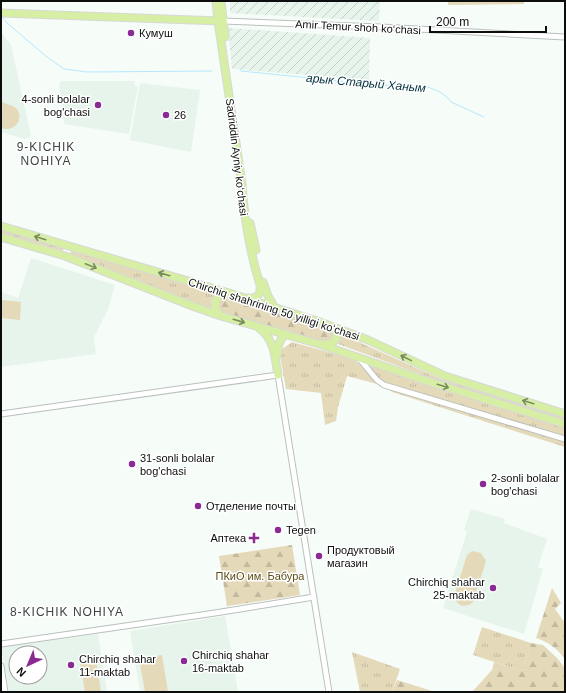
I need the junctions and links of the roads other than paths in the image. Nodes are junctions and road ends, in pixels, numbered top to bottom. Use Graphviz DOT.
graph roads {
  1 [pos="216,1"];
  2 [pos="221,1"];
  3 [pos="2,13"];
  4 [pos="221,21"];
  5 [pos="565,37"];
  6 [pos="1,226"];
  7 [pos="1,237"];
  8 [pos="68,247"];
  9 [pos="65,256"];
  10 [pos="229,293"];
  11 [pos="242,297"];
  12 [pos="276,308"];
  13 [pos="221,316"];
  14 [pos="326,324"];
  15 [pos="254,325"];
  16 [pos="286,334"];
  17 [pos="319,344"];
  18 [pos="357,357"];
  19 [pos="278,375"];
  20 [pos="1,414"];
  21 [pos="565,414"];
  22 [pos="565,424"];
  23 [pos="565,439"];
  24 [pos="314,597"];
  25 [pos="1,644"];
  26 [pos="1,666"];
  27 [pos="5,692"];
  28 [pos="329,692"];
  1 -- 4 [label="main road, Sadriddin Ayniy ko‘chasi"];
  2 -- 4 [label="main road, Sadriddin Ayniy ko‘chasi"];
  3 -- 4 [label="main road, Amir Temur shoh ko‘chasi"];
  4 -- 5 [label="street, Amir Temur shoh ko‘chasi"];
  4 -- 11 [label="main road, Sadriddin Ayniy ko‘chasi"];
  4 -- 12 [label="main road, Sadriddin Ayniy ko‘chasi"];
  8 -- 6 [label="main road, Chirchiq shahrining 50 yilligi koʻchasi, one-way"];
  7 -- 9 [label="main road, Chirchiq shahrining 50 yilligi koʻchasi"];
  8 -- 9 [label="main road"];
  10 -- 8 [label="main road, Chirchiq shahrining 50 yilligi koʻchasi, one-way"];
  9 -- 13 [label="main road, Chirchiq shahrining 50 yilligi koʻchasi, one-way"];
  10 -- 11 [label="main road, Chirchiq shahrining 50 yilligi koʻchasi"];
  10 -- 13 [label="main road"];
  11 -- 12 [label="main road, Chirchiq shahrining 50 yilligi koʻchasi"];
  12 -- 14 [label="main road, Chirchiq shahrining 50 yilligi koʻchasi"];
  13 -- 15 [label="main road, Chirchiq shahrining 50 yilligi koʻchasi, one-way"];
  14 -- 17 [label="main road"];
  21 -- 14 [label="main road, Chirchiq shahrining 50 yilligi koʻchasi, one-way"];
  15 -- 16 [label="main road, Chirchiq shahrining 50 yilligi koʻchasi"];
  15 -- 19 [label="main road"];
  16 -- 17 [label="main road, Chirchiq shahrining 50 yilligi koʻchasi"];
  16 -- 19 [label="main road"];
  17 -- 18 [label="main road, Chirchiq shahrining 50 yilligi koʻchasi"];
  18 -- 22 [label="main road, Chirchiq shahrining 50 yilligi koʻchasi, one-way"];
  18 -- 23 [label="street"];
  19 -- 20 [label="street"];
  19 -- 24 [label="street"];
  24 -- 25 [label="street"];
  24 -- 28 [label="street"];
  26 -- 27 [label="street"];
}
